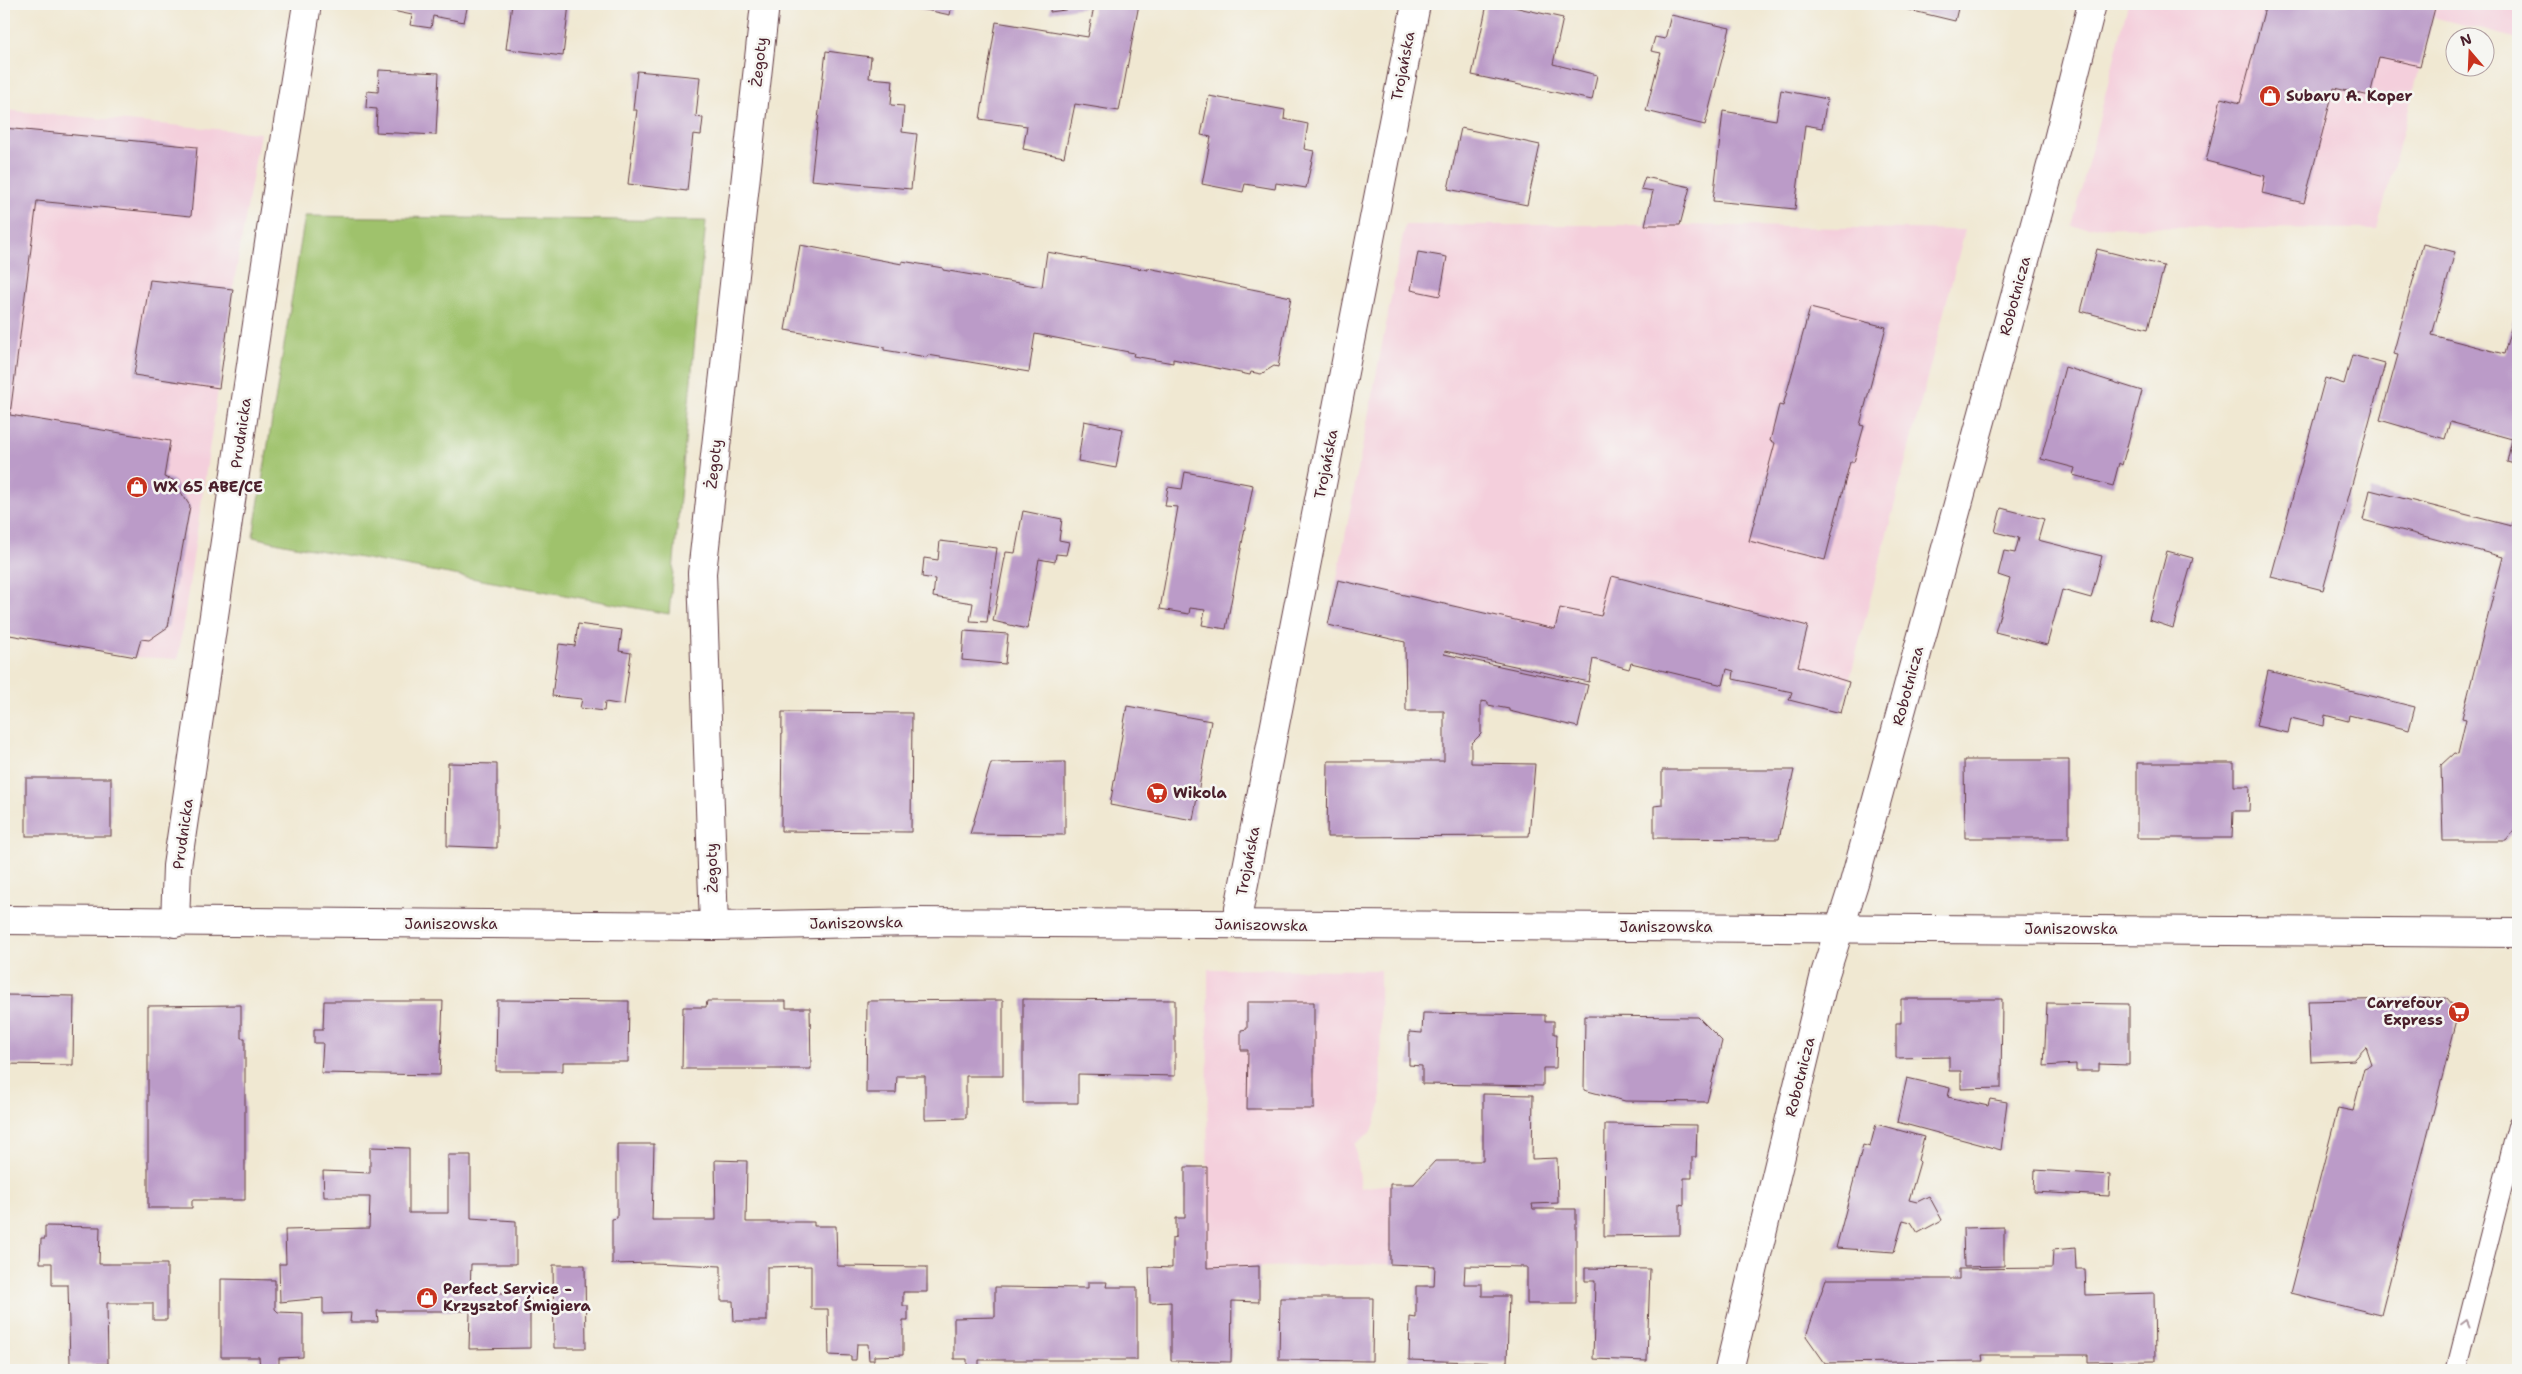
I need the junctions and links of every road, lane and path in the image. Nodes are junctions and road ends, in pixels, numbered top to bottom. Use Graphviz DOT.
graph roads {
  1 [pos="307,4"];
  2 [pos="766,4"];
  3 [pos="1416,4"];
  4 [pos="2092,4"];
  5 [pos="4,920"];
  6 [pos="175,923"];
  7 [pos="1236,924"];
  8 [pos="714,926"];
  9 [pos="1839,928"];
  10 [pos="2516,937"];
  11 [pos="2518,1124"];
  12 [pos="1729,1370"];
  13 [pos="2456,1370"];
  1 -- 6 [label="street, Prudnicka"];
  2 -- 8 [label="street, Żegoty"];
  3 -- 7 [label="street, Trojańska"];
  4 -- 9 [label="street, Robotnicza"];
  5 -- 6 [label="street, Janiszowska"];
  6 -- 8 [label="street, Janiszowska"];
  7 -- 8 [label="street, Janiszowska"];
  7 -- 9 [label="street, Janiszowska"];
  9 -- 10 [label="street, Janiszowska"];
  9 -- 12 [label="street, Robotnicza"];
  13 -- 11 [label="lane, one-way"];
}
